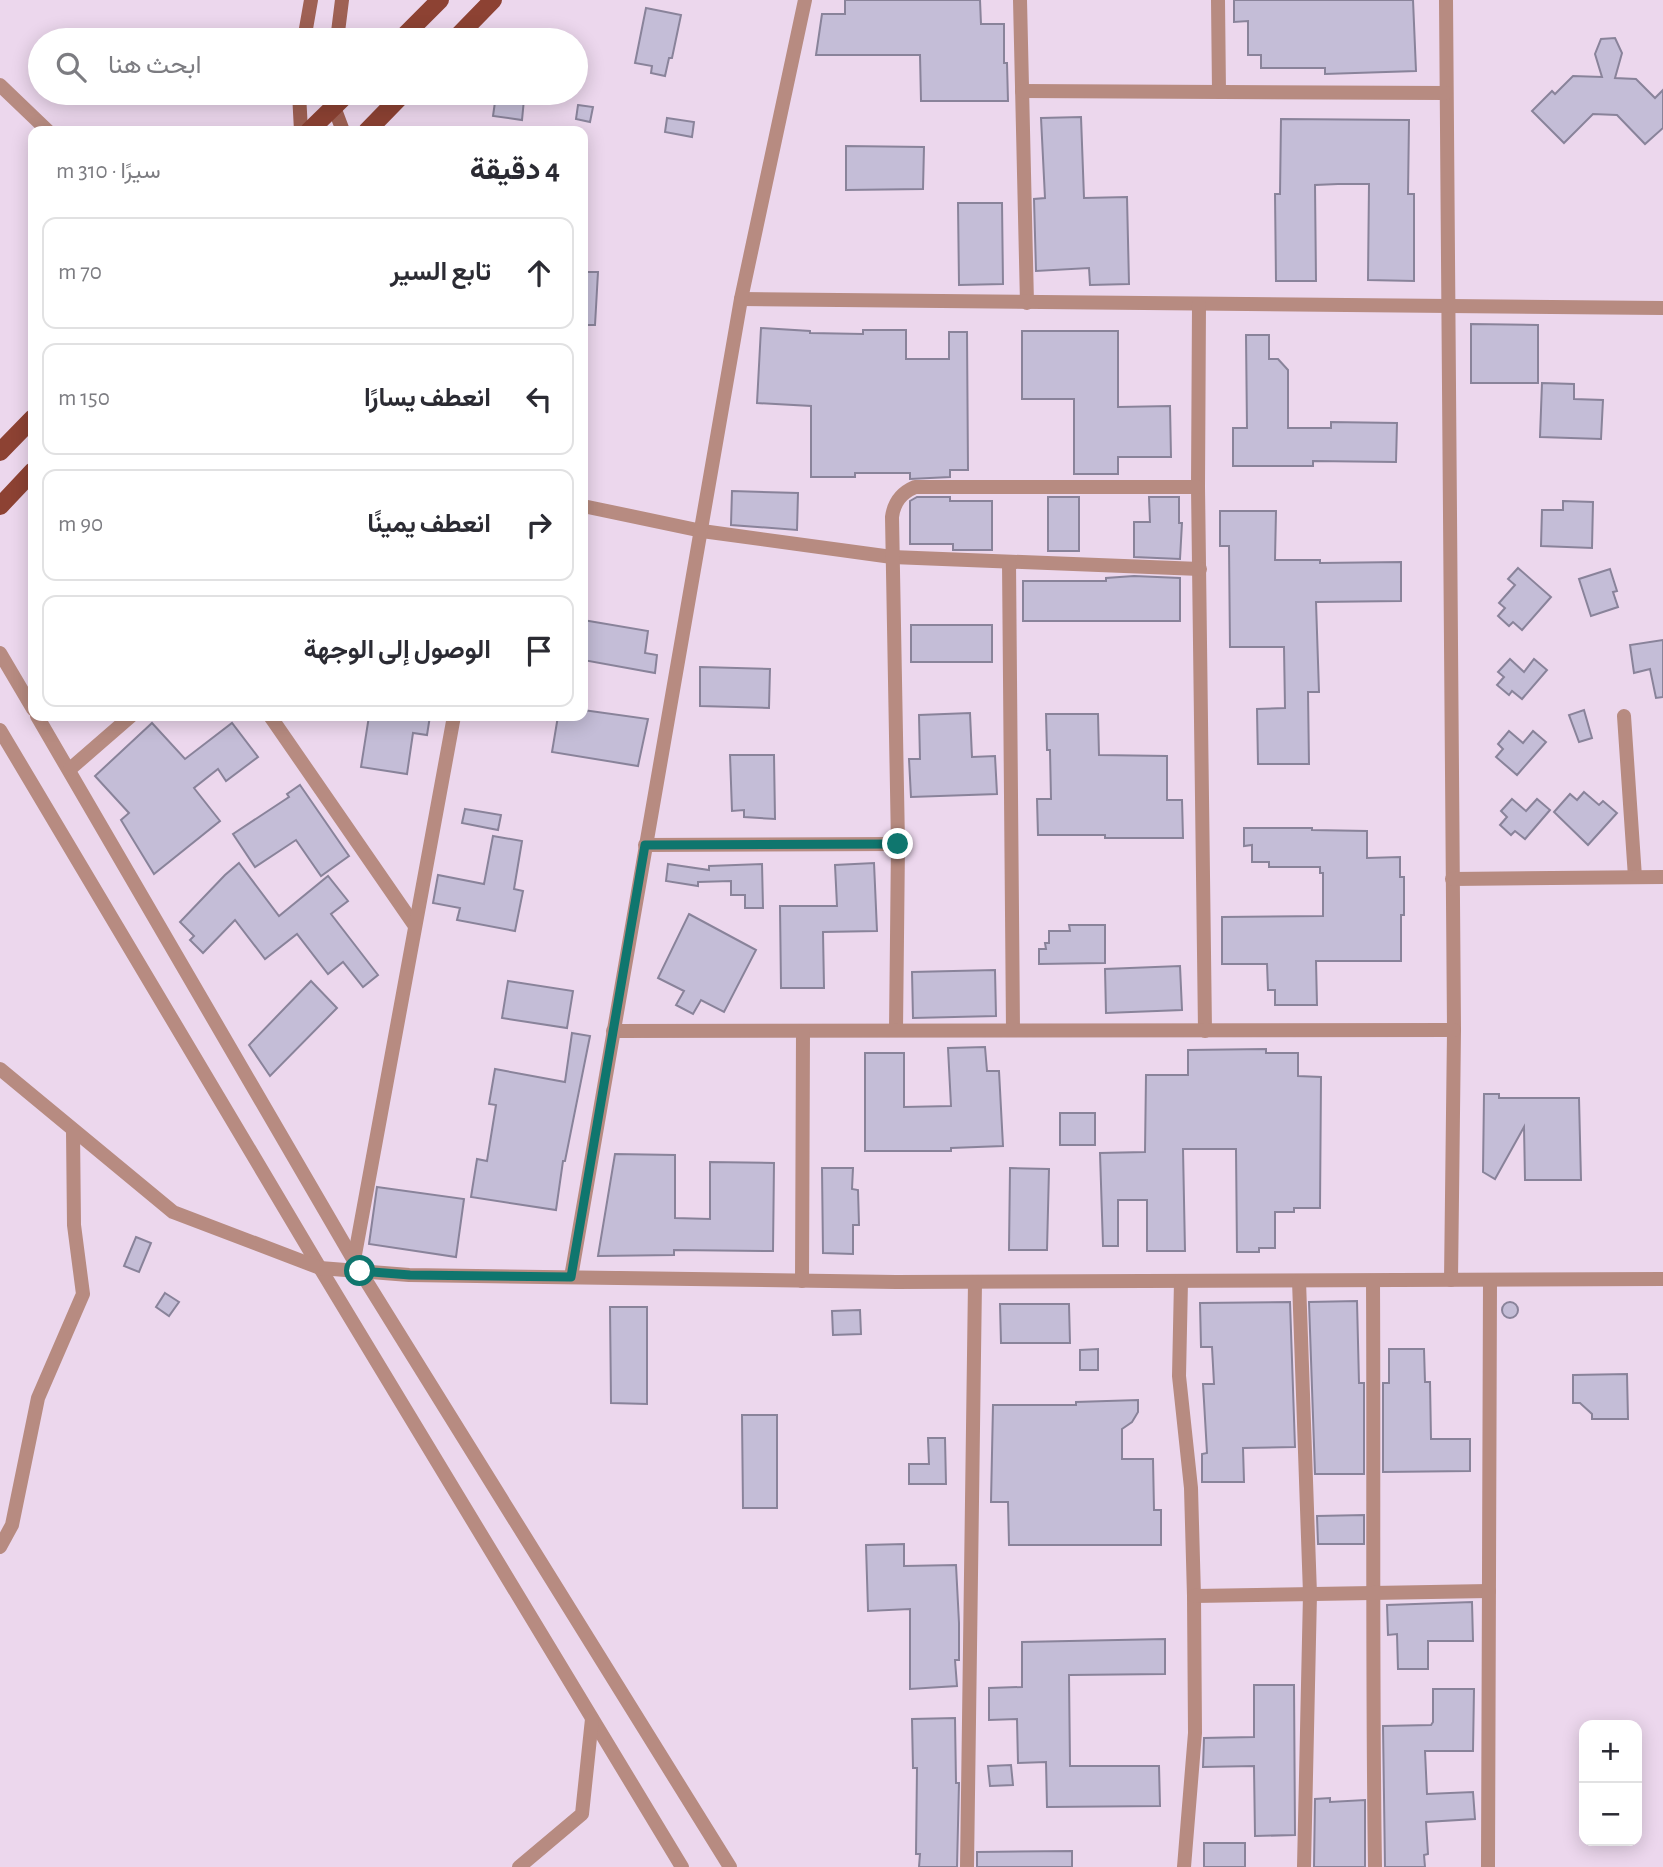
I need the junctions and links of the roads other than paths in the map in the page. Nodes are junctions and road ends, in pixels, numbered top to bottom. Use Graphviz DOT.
graph roads {
  1 [pos="311,0"];
  2 [pos="342,0"];
  3 [pos="440,0"];
  4 [pos="493,0"];
  5 [pos="805,0"];
  6 [pos="1020,0"];
  7 [pos="1218,0"];
  8 [pos="1446,0"];
  9 [pos="306,28"];
  10 [pos="338,28"];
  11 [pos="412,28"];
  12 [pos="466,28"];
  13 [pos="0,85"];
  14 [pos="1022,91"];
  15 [pos="1219,92"];
  16 [pos="1446,93"];
  17 [pos="299,105"];
  18 [pos="330,105"];
  19 [pos="335,105"];
  20 [pos="392,105"];
  21 [pos="43,126"];
  22 [pos="300,126"];
  23 [pos="313,126"];
  24 [pos="342,126"];
  25 [pos="372,126"];
  26 [pos="741,299"];
  27 [pos="1027,303"];
  28 [pos="1199,304"];
  29 [pos="1447,306"];
  30 [pos="1663,308"];
  31 [pos="28,423"];
  32 [pos="0,452"];
  33 [pos="28,476"];
  34 [pos="1198,487"];
  35 [pos="0,506"];
  36 [pos="588,507"];
  37 [pos="702,531"];
  38 [pos="892,557"];
  39 [pos="1009,562"];
  40 [pos="1200,569"];
  41 [pos="0,653"];
  42 [pos="28,701"];
  43 [pos="1624,716"];
  44 [pos="40,721"];
  45 [pos="125,721"];
  46 [pos="273,721"];
  47 [pos="453,721"];
  48 [pos="0,730"];
  49 [pos="70,769"];
  50 [pos="898,844"];
  51 [pos="645,845"];
  52 [pos="1635,877"];
  53 [pos="1663,877"];
  54 [pos="1452,879"];
  55 [pos="415,926"];
  56 [pos="896,1030"];
  57 [pos="1013,1030"];
  58 [pos="1454,1030"];
  59 [pos="613,1031"];
  60 [pos="803,1031"];
  61 [pos="1205,1031"];
  62 [pos="0,1069"];
  63 [pos="73,1131"];
  64 [pos="357,1265"];
  65 [pos="320,1268"];
  66 [pos="571,1277"];
  67 [pos="1663,1279"];
  68 [pos="1451,1280"];
  69 [pos="1490,1280"];
  70 [pos="802,1281"];
  71 [pos="1181,1281"];
  72 [pos="1299,1281"];
  73 [pos="1373,1281"];
  74 [pos="975,1282"];
  75 [pos="0,1547"];
  76 [pos="1489,1591"];
  77 [pos="1375,1593"];
  78 [pos="1310,1594"];
  79 [pos="1194,1596"];
  80 [pos="592,1718"];
  81 [pos="519,1867"];
  82 [pos="682,1867"];
  83 [pos="730,1867"];
  84 [pos="967,1867"];
  85 [pos="1184,1867"];
  86 [pos="1304,1867"];
  87 [pos="1375,1867"];
  88 [pos="1488,1867"];
  1 -- 9 [label="street"];
  2 -- 10 [label="street"];
  3 -- 11 [label="main road"];
  4 -- 12 [label="main road"];
  5 -- 26 [label="street"];
  6 -- 14 [label="street"];
  7 -- 15 [label="street"];
  8 -- 16 [label="street"];
  13 -- 21 [label="street"];
  14 -- 15 [label="street"];
  14 -- 27 [label="street"];
  15 -- 16 [label="street"];
  16 -- 29 [label="street"];
  17 -- 22 [label="street"];
  18 -- 23 [label="main road"];
  19 -- 24 [label="street"];
  20 -- 25 [label="main road"];
  26 -- 27 [label="street"];
  26 -- 37 [label="street"];
  27 -- 28 [label="street"];
  28 -- 29 [label="street"];
  28 -- 34 [label="street"];
  29 -- 30 [label="street"];
  29 -- 54 [label="street"];
  31 -- 32 [label="main road"];
  33 -- 35 [label="main road"];
  34 -- 38 [label="street"];
  34 -- 40 [label="street"];
  36 -- 37 [label="street"];
  37 -- 38 [label="street"];
  37 -- 51 [label="street"];
  38 -- 39 [label="street"];
  38 -- 50 [label="street"];
  39 -- 40 [label="street"];
  39 -- 57 [label="street"];
  40 -- 61 [label="street"];
  41 -- 42 [label="street"];
  43 -- 52 [label="street"];
  44 -- 49 [label="street"];
  45 -- 49 [label="street"];
  46 -- 55 [label="street"];
  47 -- 55 [label="street"];
  48 -- 65 [label="street"];
  49 -- 64 [label="street"];
  50 -- 51 [label="street"];
  50 -- 56 [label="street"];
  51 -- 59 [label="street"];
  52 -- 53 [label="street"];
  52 -- 54 [label="street"];
  54 -- 58 [label="street"];
  55 -- 64 [label="street"];
  56 -- 57 [label="street"];
  56 -- 60 [label="street"];
  57 -- 61 [label="street"];
  58 -- 61 [label="street"];
  58 -- 68 [label="street"];
  59 -- 60 [label="street"];
  59 -- 66 [label="street"];
  60 -- 70 [label="street"];
  62 -- 63 [label="street"];
  63 -- 65 [label="street"];
  63 -- 75 [label="street"];
  64 -- 65 [label="street"];
  64 -- 66 [label="street"];
  64 -- 83 [label="street"];
  65 -- 80 [label="street"];
  66 -- 70 [label="street"];
  67 -- 69 [label="street"];
  68 -- 69 [label="street"];
  68 -- 73 [label="street"];
  69 -- 76 [label="street"];
  70 -- 74 [label="street"];
  71 -- 72 [label="street"];
  71 -- 74 [label="street"];
  71 -- 79 [label="street"];
  72 -- 73 [label="street"];
  72 -- 78 [label="street"];
  73 -- 77 [label="street"];
  74 -- 84 [label="street"];
  76 -- 77 [label="street"];
  76 -- 88 [label="street"];
  77 -- 78 [label="street"];
  77 -- 87 [label="street"];
  78 -- 79 [label="street"];
  78 -- 86 [label="street"];
  79 -- 85 [label="street"];
  80 -- 81 [label="street"];
  80 -- 82 [label="street"];
}
